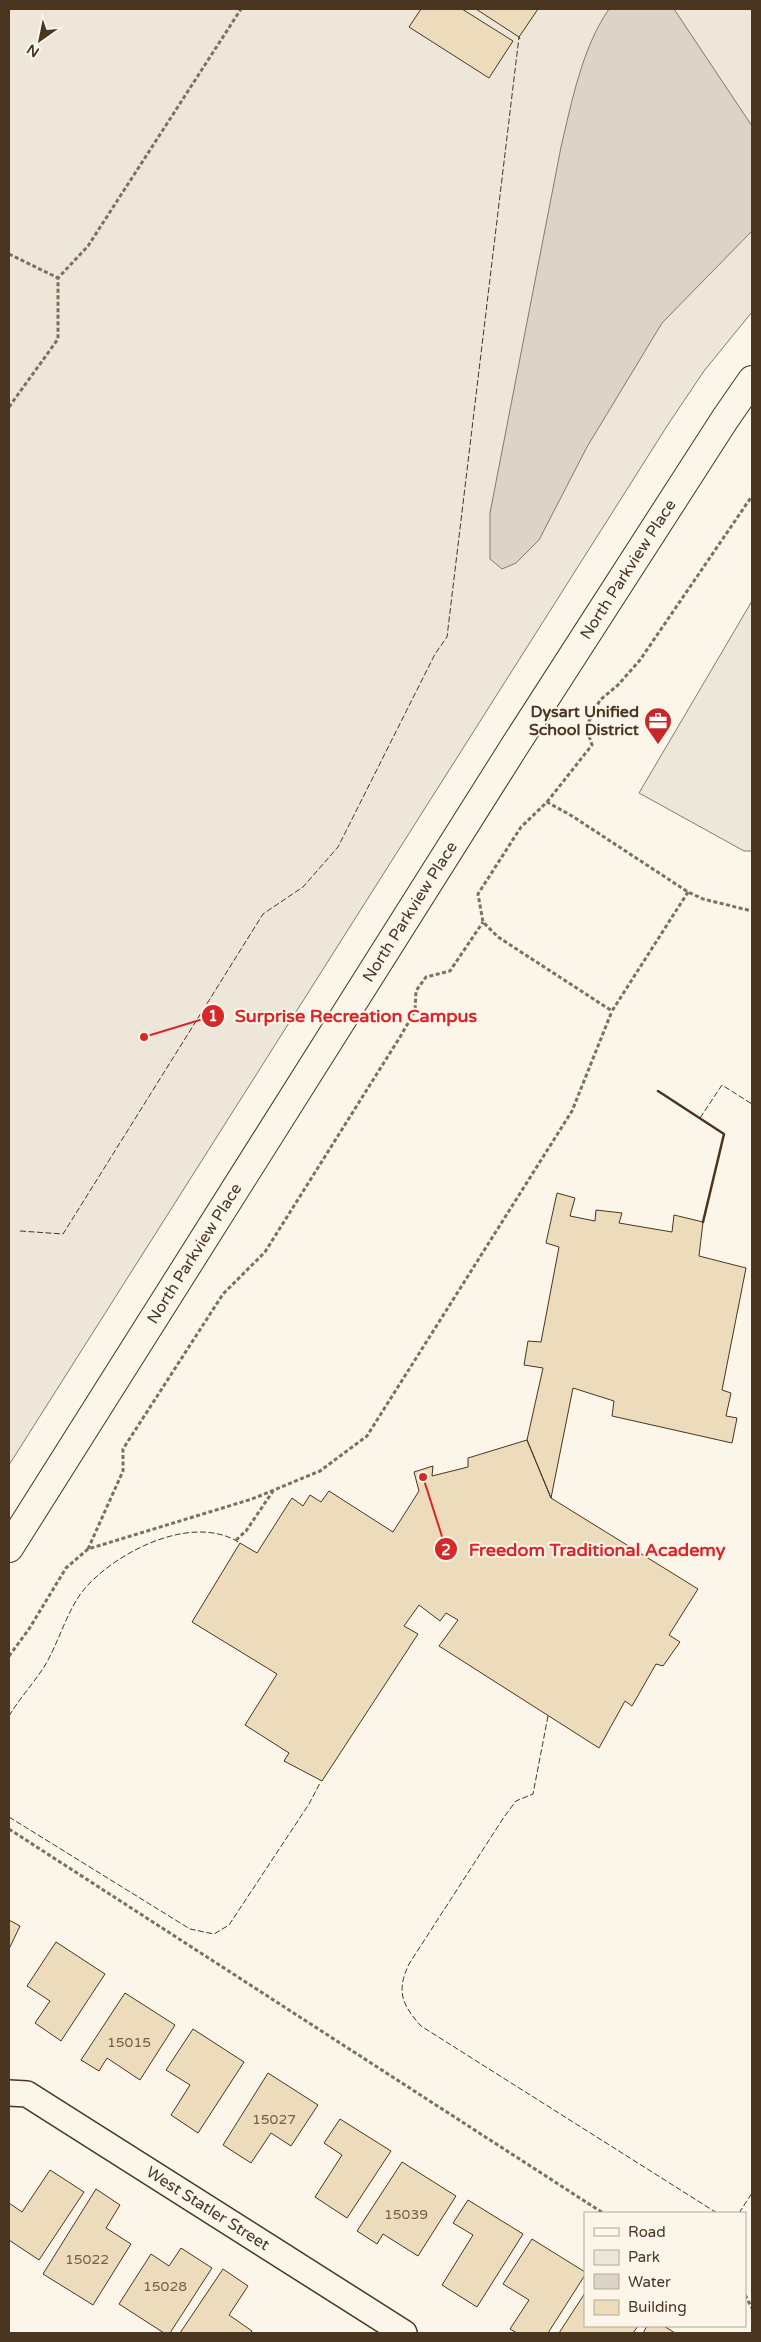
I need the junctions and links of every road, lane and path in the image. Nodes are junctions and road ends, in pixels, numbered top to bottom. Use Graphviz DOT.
graph roads {
  1 [pos="240,9"];
  2 [pos="9,254"];
  3 [pos="58,278"];
  4 [pos="752,380"];
  5 [pos="9,407"];
  6 [pos="752,496"];
  7 [pos="547,802"];
  8 [pos="688,892"];
  9 [pos="752,912"];
  10 [pos="483,922"];
  11 [pos="612,1011"];
  12 [pos="273,1491"];
  13 [pos="236,1540"];
  14 [pos="9,1548"];
  15 [pos="88,1549"];
  16 [pos="9,1656"];
  17 [pos="9,1829"];
  18 [pos="9,2093"];
  19 [pos="601,2212"];
  20 [pos="746,2297"];
  21 [pos="752,2308"];
  22 [pos="401,2332"];
  1 -- 3 [label="path"];
  2 -- 3 [label="path"];
  3 -- 5 [label="path"];
  4 -- 14 [label="street, North Parkview Place"];
  6 -- 7 [label="path"];
  7 -- 8 [label="path"];
  7 -- 10 [label="path"];
  8 -- 9 [label="path"];
  8 -- 11 [label="path"];
  10 -- 11 [label="path"];
  10 -- 15 [label="path"];
  11 -- 12 [label="path"];
  12 -- 13 [label="path"];
  12 -- 15 [label="path"];
  15 -- 16 [label="path"];
  17 -- 19 [label="path"];
  18 -- 22 [label="street, West Statler Street"];
  20 -- 21 [label="path"];
}
